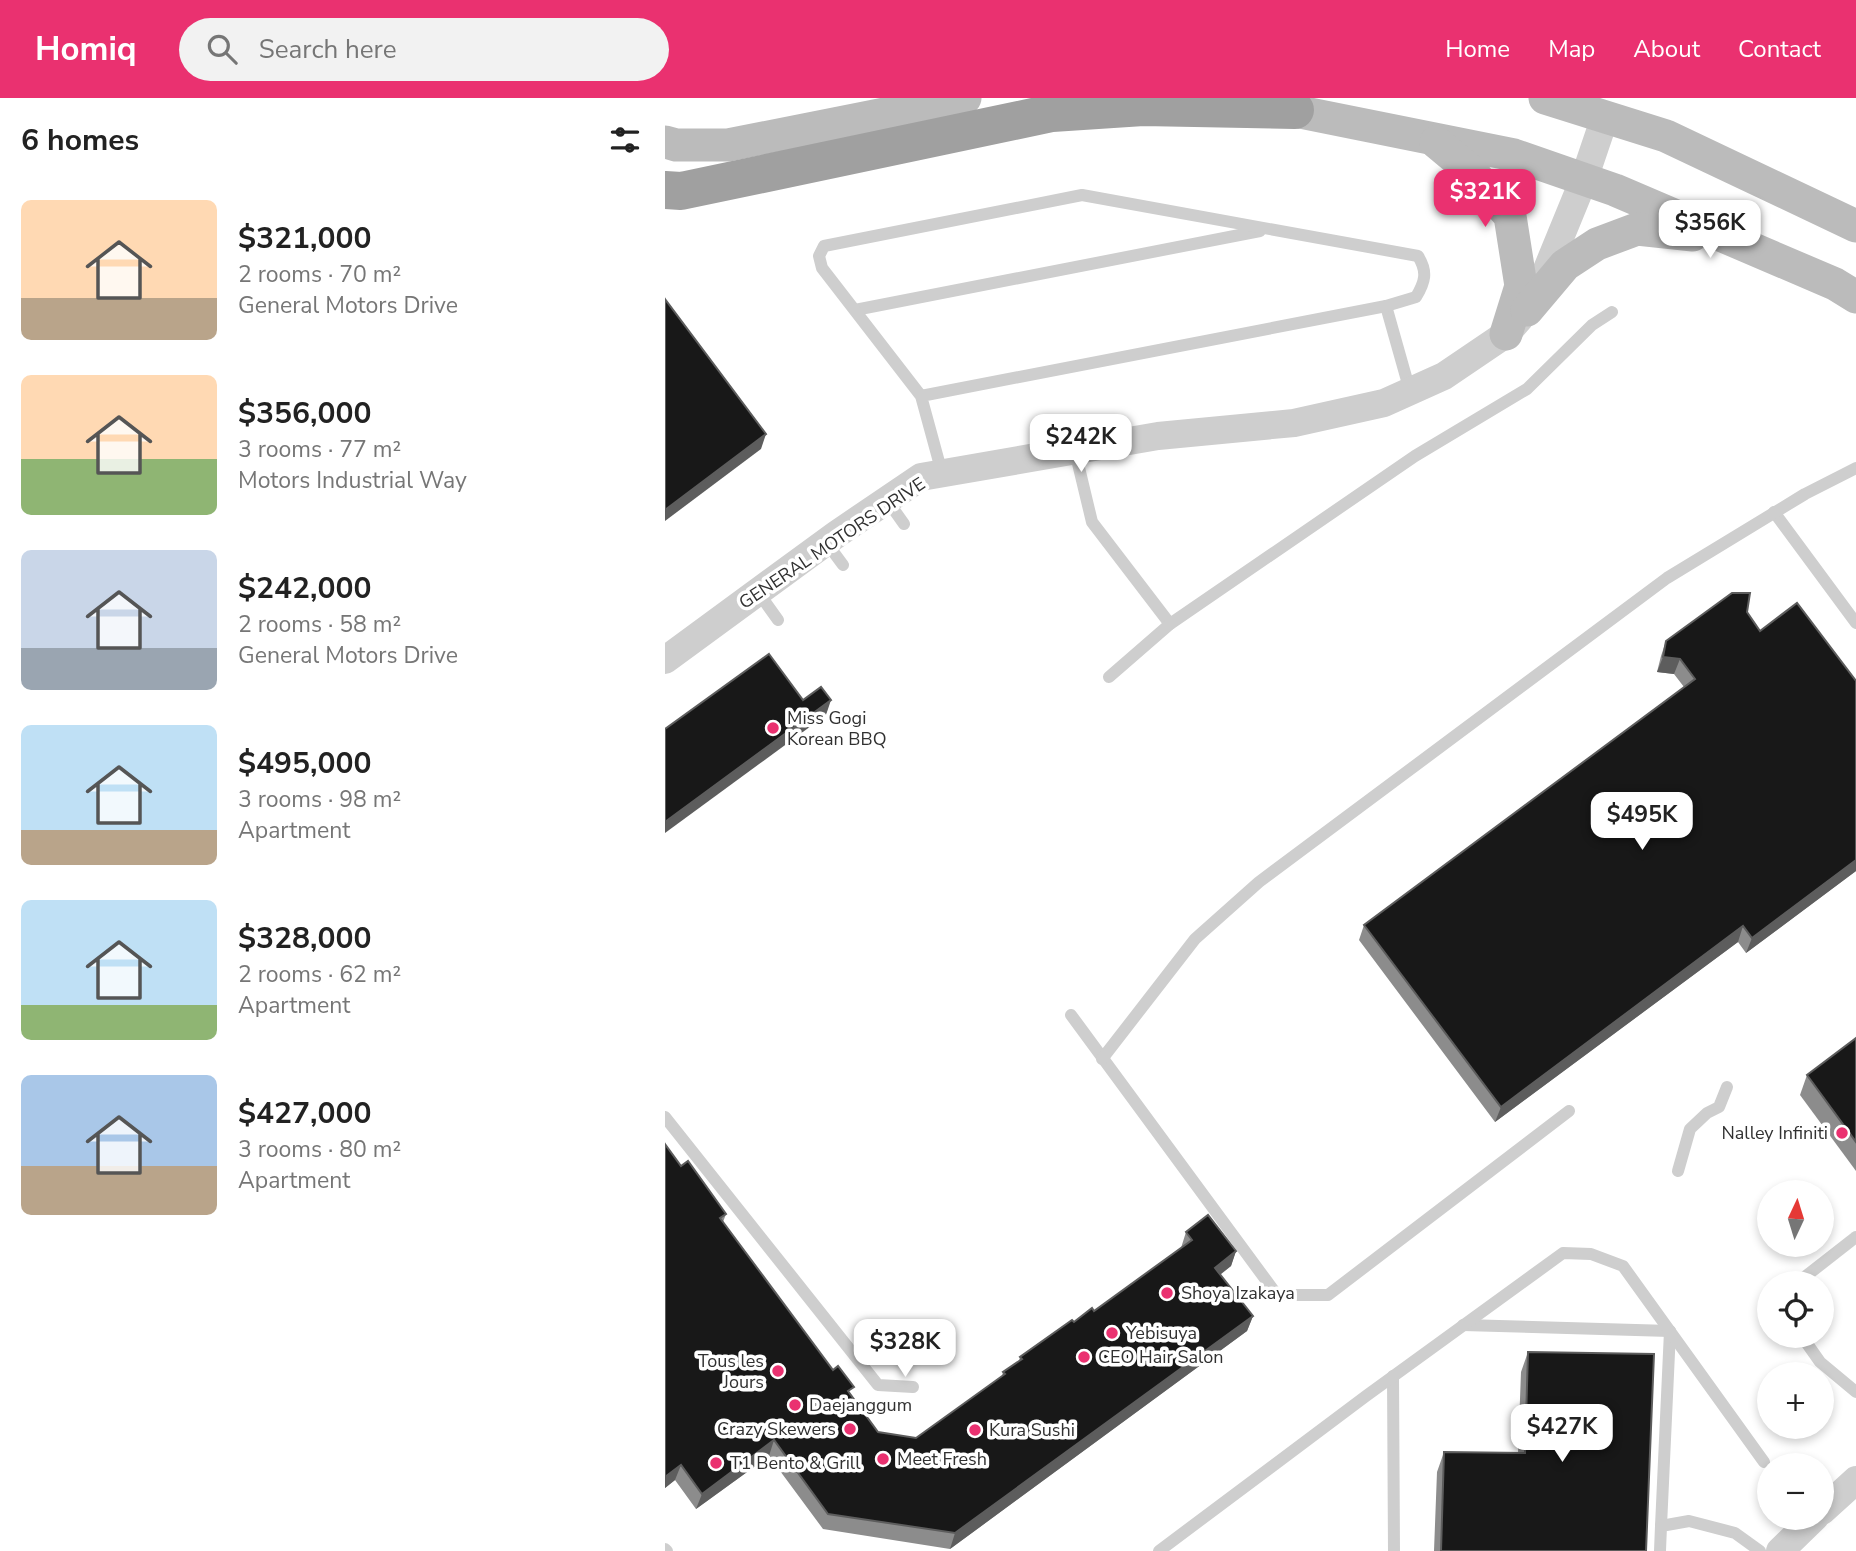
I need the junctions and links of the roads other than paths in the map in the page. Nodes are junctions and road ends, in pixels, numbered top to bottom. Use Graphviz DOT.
graph roads {
  1 [pos="965,98"];
  2 [pos="1223,98"];
  3 [pos="1545,98"];
  4 [pos="1295,110"];
  5 [pos="1605,117"];
  6 [pos="1432,138"];
  7 [pos="665,142"];
  8 [pos="1584,179"];
  9 [pos="665,190"];
  10 [pos="1856,226"];
  11 [pos="1269,229"];
  12 [pos="1728,238"];
  13 [pos="1856,297"];
  14 [pos="1386,306"];
  15 [pos="855,310"];
  16 [pos="1612,312"];
  17 [pos="1516,322"];
  18 [pos="1410,391"];
  19 [pos="921,396"];
  20 [pos="1075,451"];
  21 [pos="1856,468"];
  22 [pos="942,474"];
  23 [pos="887,500"];
  24 [pos="1774,512"];
  25 [pos="904,524"];
  26 [pos="826,542"];
  27 [pos="843,565"];
  28 [pos="758,592"];
  29 [pos="778,620"];
  30 [pos="1856,622"];
  31 [pos="1170,624"];
  32 [pos="665,660"];
  33 [pos="1109,677"];
  34 [pos="1070,1016"];
  35 [pos="1103,1059"];
  36 [pos="1727,1087"];
  37 [pos="1569,1111"];
  38 [pos="665,1117"];
  39 [pos="1678,1171"];
  40 [pos="1856,1237"];
  41 [pos="1812,1271"];
  42 [pos="1463,1325"];
  43 [pos="1670,1331"];
  44 [pos="1810,1348"];
  45 [pos="1393,1376"];
  46 [pos="913,1387"];
  47 [pos="1856,1392"];
  48 [pos="1758,1453"];
  49 [pos="1856,1480"];
  50 [pos="1834,1500"];
  51 [pos="1661,1526"];
  52 [pos="1800,1530"];
  53 [pos="1778,1550"];
  54 [pos="1159,1551"];
  55 [pos="1394,1551"];
  56 [pos="1660,1551"];
  1 -- 7 [label="main road"];
  2 -- 4 [label="main road"];
  3 -- 5 [label="main road"];
  4 -- 6 [label="main road"];
  4 -- 9 [label="highway"];
  5 -- 8 [label="street, GENERAL MOTORS DRIVE"];
  5 -- 10 [label="main road"];
  6 -- 8 [label="main road"];
  6 -- 17 [label="main road"];
  8 -- 12 [label="main road"];
  8 -- 17 [label="street, GENERAL MOTORS DRIVE"];
  11 -- 14 [label="lane"];
  11 -- 15 [label="lane"];
  11 -- 15 [label="lane"];
  12 -- 13 [label="main road"];
  12 -- 17 [label="main road"];
  14 -- 18 [label="lane"];
  14 -- 19 [label="lane"];
  15 -- 19 [label="lane"];
  16 -- 31 [label="lane"];
  17 -- 18 [label="street, GENERAL MOTORS DRIVE"];
  18 -- 20 [label="street, GENERAL MOTORS DRIVE"];
  19 -- 22 [label="lane"];
  20 -- 22 [label="street, GENERAL MOTORS DRIVE"];
  20 -- 31 [label="lane"];
  21 -- 24 [label="lane"];
  22 -- 23 [label="street, GENERAL MOTORS DRIVE"];
  23 -- 25 [label="lane"];
  23 -- 26 [label="street, GENERAL MOTORS DRIVE"];
  24 -- 30 [label="lane"];
  24 -- 35 [label="lane"];
  26 -- 27 [label="lane"];
  26 -- 28 [label="street, GENERAL MOTORS DRIVE"];
  28 -- 29 [label="lane"];
  28 -- 32 [label="street, GENERAL MOTORS DRIVE"];
  31 -- 33 [label="lane"];
  34 -- 35 [label="lane"];
  35 -- 37 [label="lane"];
  36 -- 39 [label="lane"];
  38 -- 46 [label="lane"];
  40 -- 41 [label="lane"];
  42 -- 43 [label="lane"];
  42 -- 43 [label="lane"];
  42 -- 45 [label="lane"];
  43 -- 48 [label="lane"];
  43 -- 51 [label="lane"];
  44 -- 47 [label="lane"];
  45 -- 54 [label="lane"];
  45 -- 55 [label="lane"];
  49 -- 50 [label="street"];
  51 -- 53 [label="lane"];
  51 -- 56 [label="lane"];
  52 -- 53 [label="street"];
}
